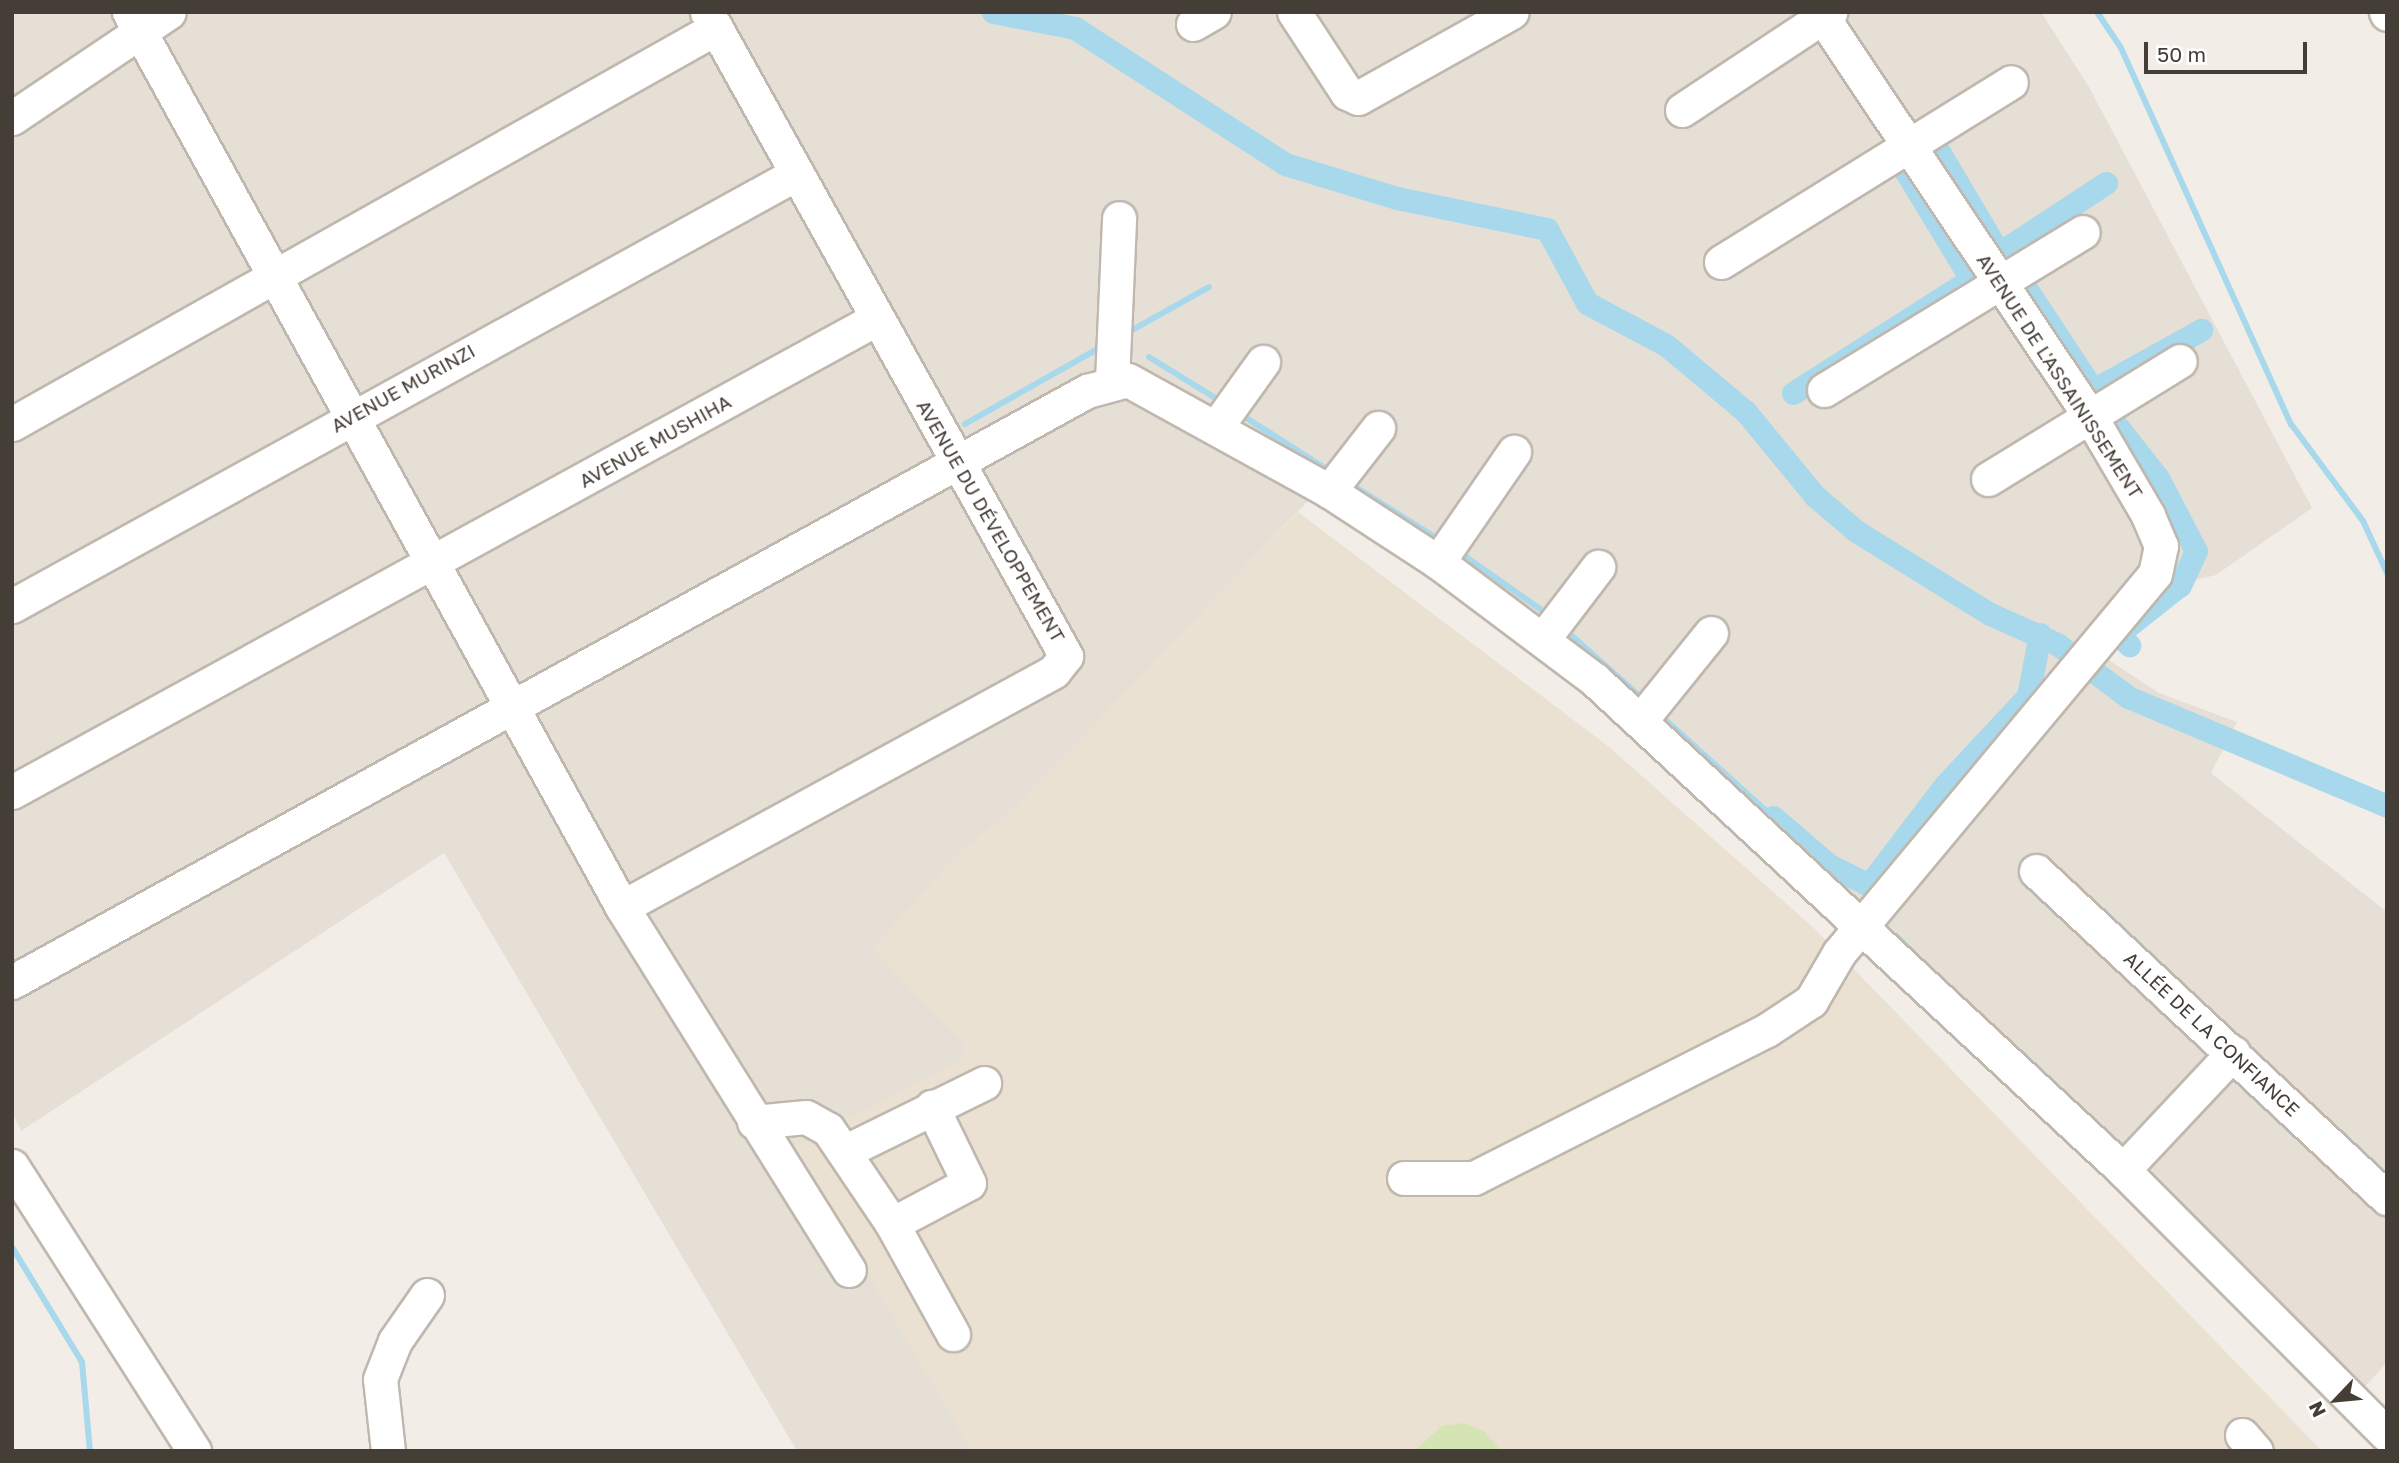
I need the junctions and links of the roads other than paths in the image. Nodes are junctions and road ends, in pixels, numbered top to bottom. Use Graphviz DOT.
graph roads {
  1 [pos="169,12"];
  2 [pos="1294,12"];
  3 [pos="1512,12"];
  4 [pos="1824,14"];
  5 [pos="711,20"];
  6 [pos="134,21"];
  7 [pos="2011,82"];
  8 [pos="1682,110"];
  9 [pos="12,118"];
  10 [pos="1912,145"];
  11 [pos="796,174"];
  12 [pos="1119,218"];
  13 [pos="2084,232"];
  14 [pos="1721,262"];
  15 [pos="273,279"];
  16 [pos="2000,282"];
  17 [pos="876,319"];
  18 [pos="2180,361"];
  19 [pos="1263,362"];
  20 [pos="1112,381"];
  21 [pos="1824,390"];
  22 [pos="349,417"];
  23 [pos="2091,418"];
  24 [pos="12,424"];
  25 [pos="1217,426"];
  26 [pos="1378,428"];
  27 [pos="1514,452"];
  28 [pos="958,466"];
  29 [pos="1989,479"];
  30 [pos="1329,491"];
  31 [pos="1438,562"];
  32 [pos="435,564"];
  33 [pos="1598,567"];
  34 [pos="12,606"];
  35 [pos="1711,633"];
  36 [pos="1544,639"];
  37 [pos="512,705"];
  38 [pos="1640,721"];
  39 [pos="12,792"];
  40 [pos="2036,871"];
  41 [pos="622,907"];
  42 [pos="1861,928"];
  43 [pos="12,982"];
  44 [pos="2233,1053"];
  45 [pos="984,1083"];
  46 [pos="932,1107"];
  47 [pos="754,1122"];
  48 [pos="846,1151"];
  49 [pos="12,1166"];
  50 [pos="2123,1170"];
  51 [pos="1404,1178"];
  52 [pos="2387,1198"];
  53 [pos="892,1224"];
  54 [pos="849,1270"];
  55 [pos="427,1295"];
  56 [pos="953,1334"];
  57 [pos="2387,1435"];
  58 [pos="194,1451"];
  59 [pos="388,1451"];
  1 -- 6 [label="street"];
  2 -- 3 [label="street"];
  4 -- 8 [label="street"];
  4 -- 10 [label="street, AVENUE DE L'ASSAINISSEMENT"];
  5 -- 11 [label="street, AVENUE DU DÉVELOPPEMENT"];
  5 -- 15 [label="street"];
  6 -- 9 [label="street"];
  6 -- 15 [label="street"];
  7 -- 10 [label="street"];
  10 -- 14 [label="street"];
  10 -- 16 [label="street, AVENUE DE L'ASSAINISSEMENT"];
  11 -- 17 [label="street, AVENUE DU DÉVELOPPEMENT"];
  11 -- 22 [label="street, AVENUE MURINZI"];
  12 -- 20 [label="street"];
  13 -- 16 [label="street"];
  15 -- 22 [label="street"];
  15 -- 24 [label="street"];
  16 -- 21 [label="street"];
  16 -- 23 [label="street, AVENUE DE L'ASSAINISSEMENT"];
  17 -- 28 [label="street, AVENUE DU DÉVELOPPEMENT"];
  17 -- 32 [label="street, AVENUE MUSHIHA"];
  18 -- 23 [label="street"];
  19 -- 25 [label="street"];
  20 -- 25 [label="street"];
  20 -- 28 [label="street"];
  22 -- 32 [label="street"];
  22 -- 34 [label="street, AVENUE MURINZI"];
  23 -- 29 [label="street"];
  23 -- 42 [label="street, AVENUE DE L'ASSAINISSEMENT"];
  25 -- 30 [label="street"];
  26 -- 30 [label="street"];
  27 -- 31 [label="street"];
  28 -- 37 [label="street"];
  28 -- 41 [label="street, AVENUE DU DÉVELOPPEMENT"];
  30 -- 31 [label="street"];
  31 -- 36 [label="street"];
  32 -- 37 [label="street"];
  32 -- 39 [label="street, AVENUE MUSHIHA"];
  33 -- 36 [label="street"];
  35 -- 38 [label="street"];
  36 -- 38 [label="street"];
  37 -- 41 [label="street"];
  37 -- 43 [label="street"];
  38 -- 42 [label="street"];
  40 -- 44 [label="street, ALLÉE DE LA CONFIANCE"];
  41 -- 47 [label="street"];
  42 -- 50 [label="street"];
  42 -- 51 [label="street, AVENUE DE L'ASSAINISSEMENT"];
  44 -- 50 [label="street"];
  44 -- 52 [label="street, ALLÉE DE LA CONFIANCE"];
  45 -- 46 [label="street"];
  46 -- 48 [label="street"];
  46 -- 53 [label="street"];
  47 -- 48 [label="street"];
  47 -- 54 [label="street"];
  48 -- 53 [label="street"];
  49 -- 58 [label="street"];
  50 -- 57 [label="street"];
  53 -- 56 [label="street"];
  55 -- 59 [label="street"];
}
